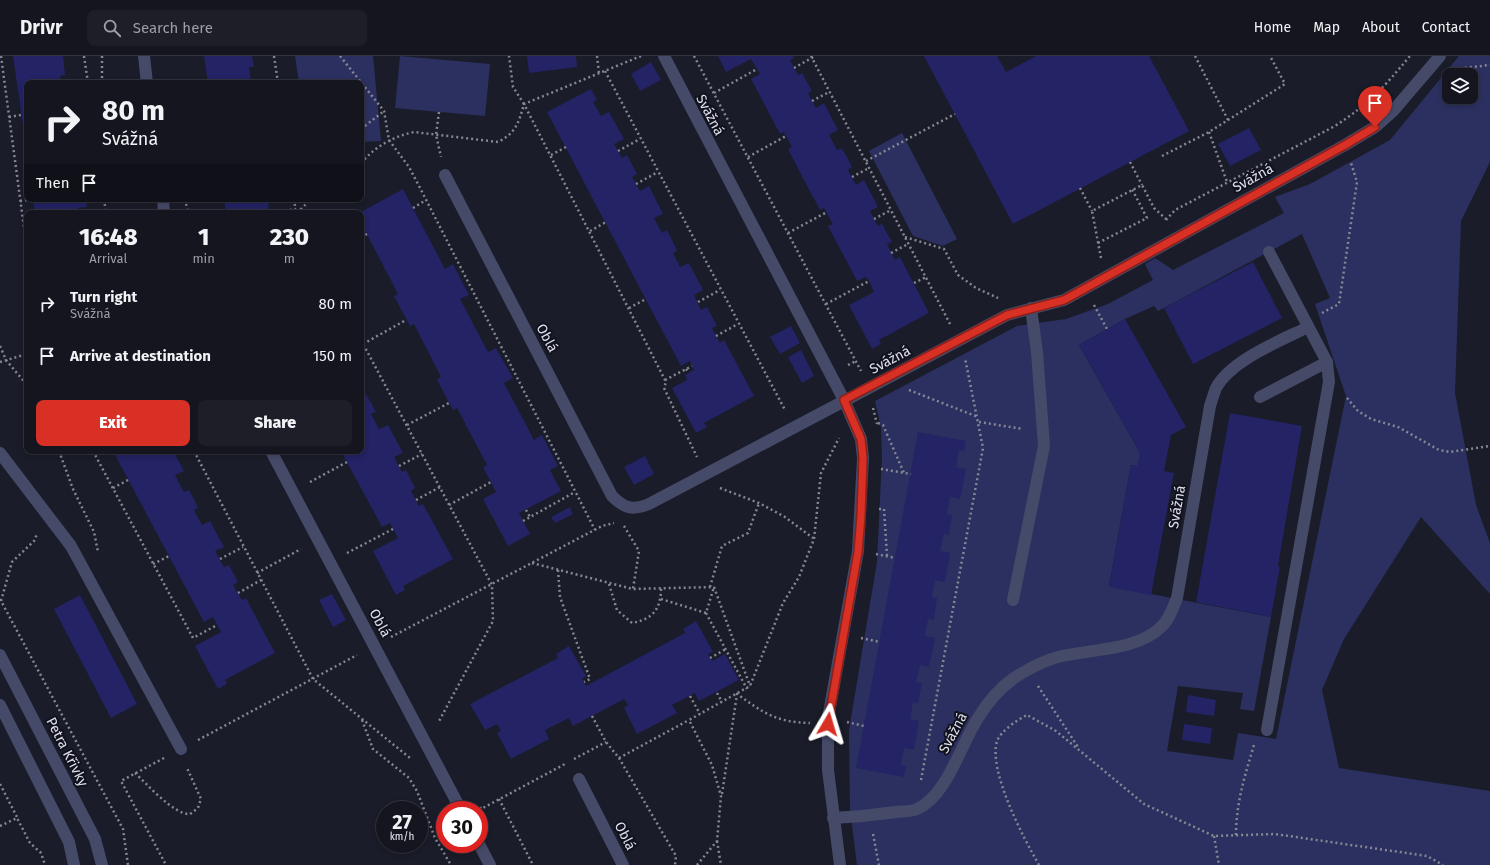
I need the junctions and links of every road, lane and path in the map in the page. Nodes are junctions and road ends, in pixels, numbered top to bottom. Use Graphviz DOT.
graph roads {
  1 [pos="1,56"];
  2 [pos="84,56"];
  3 [pos="102,56"];
  4 [pos="144,56"];
  5 [pos="274,56"];
  6 [pos="340,56"];
  7 [pos="509,56"];
  8 [pos="597,56"];
  9 [pos="641,56"];
  10 [pos="664,56"];
  11 [pos="694,56"];
  12 [pos="815,56"];
  13 [pos="1195,56"];
  14 [pos="1270,56"];
  15 [pos="1410,56"];
  16 [pos="1440,56"];
  17 [pos="811,57"];
  18 [pos="1490,65"];
  19 [pos="794,68"];
  20 [pos="757,69"];
  21 [pos="604,71"];
  22 [pos="1427,72"];
  23 [pos="599,73"];
  24 [pos="88,80"];
  25 [pos="102,80"];
  26 [pos="147,80"];
  27 [pos="278,80"];
  28 [pos="359,80"];
  29 [pos="364,86"];
  30 [pos="829,92"];
  31 [pos="714,93"];
  32 [pos="812,101"];
  33 [pos="524,104"];
  34 [pos="384,111"];
  35 [pos="439,112"];
  36 [pos="955,114"];
  37 [pos="21,115"];
  38 [pos="9,117"];
  39 [pos="1228,120"];
  40 [pos="364,126"];
  41 [pos="1209,132"];
  42 [pos="436,135"];
  43 [pos="786,136"];
  44 [pos="640,139"];
  45 [pos="389,140"];
  46 [pos="1345,145"];
  47 [pos="566,148"];
  48 [pos="618,151"];
  49 [pos="551,156"];
  50 [pos="1162,156"];
  51 [pos="748,157"];
  52 [pos="364,159"];
  53 [pos="866,161"];
  54 [pos="1130,162"];
  55 [pos="869,168"];
  56 [pos="658,172"];
  57 [pos="445,175"];
  58 [pos="852,177"];
  59 [pos="1227,182"];
  60 [pos="636,184"];
  61 [pos="1142,184"];
  62 [pos="1080,188"];
  63 [pos="1132,189"];
  64 [pos="24,200"];
  65 [pos="426,200"];
  66 [pos="20,201"];
  67 [pos="295,202"];
  68 [pos="308,202"];
  69 [pos="413,208"];
  70 [pos="296,209"];
  71 [pos="290,210"];
  72 [pos="300,210"];
  73 [pos="891,210"];
  74 [pos="1092,211"];
  75 [pos="826,212"];
  76 [pos="874,219"];
  77 [pos="1166,219"];
  78 [pos="606,222"];
  79 [pos="1162,224"];
  80 [pos="24,229"];
  81 [pos="590,231"];
  82 [pos="788,233"];
  83 [pos="367,234"];
  84 [pos="364,236"];
  85 [pos="905,237"];
  86 [pos="908,244"];
  87 [pos="1098,244"];
  88 [pos="891,252"];
  89 [pos="1269,252"];
  90 [pos="1108,255"];
  91 [pos="1102,258"];
  92 [pos="1095,262"];
  93 [pos="926,277"];
  94 [pos="869,281"];
  95 [pos="914,283"];
  96 [pos="721,290"];
  97 [pos="1005,296"];
  98 [pos="646,299"];
  99 [pos="998,299"];
  100 [pos="698,302"];
  101 [pos="1092,302"];
  102 [pos="992,303"];
  103 [pos="826,304"];
  104 [pos="628,308"];
  105 [pos="1031,308"];
  106 [pos="406,320"];
  107 [pos="738,324"];
  108 [pos="1306,324"];
  109 [pos="952,326"];
  110 [pos="1107,329"];
  111 [pos="716,336"];
  112 [pos="364,343"];
  113 [pos="0,346"];
  114 [pos="364,346"];
  115 [pos="964,350"];
  116 [pos="24,355"];
  117 [pos="6,360"];
  118 [pos="0,362"];
  119 [pos="1327,362"];
  120 [pos="692,366"];
  121 [pos="686,369"];
  122 [pos="689,373"];
  123 [pos="862,374"];
  124 [pos="665,380"];
  125 [pos="24,381"];
  126 [pos="1329,382"];
  127 [pos="905,388"];
  128 [pos="1260,397"];
  129 [pos="844,400"];
  130 [pos="449,403"];
  131 [pos="787,414"];
  132 [pos="978,417"];
  133 [pos="979,422"];
  134 [pos="878,423"];
  135 [pos="407,425"];
  136 [pos="1014,428"];
  137 [pos="842,431"];
  138 [pos="1490,446"];
  139 [pos="0,453"];
  140 [pos="60,454"];
  141 [pos="95,454"];
  142 [pos="196,454"];
  143 [pos="273,454"];
  144 [pos="422,454"];
  145 [pos="699,461"];
  146 [pos="347,462"];
  147 [pos="399,466"];
  148 [pos="882,469"];
  149 [pos="904,473"];
  150 [pos="911,474"];
  151 [pos="128,480"];
  152 [pos="491,482"];
  153 [pos="310,483"];
  154 [pos="440,487"];
  155 [pos="113,488"];
  156 [pos="719,488"];
  157 [pos="575,492"];
  158 [pos="416,500"];
  159 [pos="759,503"];
  160 [pos="449,505"];
  161 [pos="628,508"];
  162 [pos="878,509"];
  163 [pos="526,510"];
  164 [pos="48,516"];
  165 [pos="530,517"];
  166 [pos="523,521"];
  167 [pos="393,529"];
  168 [pos="596,530"];
  169 [pos="814,539"];
  170 [pos="319,540"];
  171 [pos="243,547"];
  172 [pos="98,553"];
  173 [pos="347,553"];
  174 [pos="876,554"];
  175 [pos="168,556"];
  176 [pos="887,556"];
  177 [pos="895,558"];
  178 [pos="220,559"];
  179 [pos="532,563"];
  180 [pos="153,564"];
  181 [pos="558,570"];
  182 [pos="257,573"];
  183 [pos="261,580"];
  184 [pos="609,583"];
  185 [pos="492,585"];
  186 [pos="710,587"];
  187 [pos="714,587"];
  188 [pos="662,588"];
  189 [pos="633,589"];
  190 [pos="238,593"];
  191 [pos="661,599"];
  192 [pos="0,600"];
  193 [pos="1013,600"];
  194 [pos="706,612"];
  195 [pos="217,625"];
  196 [pos="391,637"];
  197 [pos="859,638"];
  198 [pos="880,642"];
  199 [pos="726,649"];
  200 [pos="360,653"];
  201 [pos="0,655"];
  202 [pos="710,658"];
  203 [pos="1027,670"];
  204 [pos="313,679"];
  205 [pos="584,682"];
  206 [pos="750,686"];
  207 [pos="746,689"];
  208 [pos="716,693"];
  209 [pos="737,694"];
  210 [pos="690,696"];
  211 [pos="722,702"];
  212 [pos="0,705"];
  213 [pos="700,714"];
  214 [pos="592,716"];
  215 [pos="361,719"];
  216 [pos="689,720"];
  217 [pos="843,721"];
  218 [pos="437,724"];
  219 [pos="828,724"];
  220 [pos="864,726"];
  221 [pos="1267,730"];
  222 [pos="181,749"];
  223 [pos="1079,749"];
  224 [pos="619,758"];
  225 [pos="163,759"];
  226 [pos="411,759"];
  227 [pos="135,774"];
  228 [pos="545,775"];
  229 [pos="579,779"];
  230 [pos="0,784"];
  231 [pos="721,796"];
  232 [pos="456,801"];
  233 [pos="916,810"];
  234 [pos="870,815"];
  235 [pos="17,818"];
  236 [pos="833,818"];
  237 [pos="0,826"];
  238 [pos="1236,835"];
  239 [pos="1214,836"];
  240 [pos="717,841"];
  241 [pos="484,853"];
  242 [pos="45,865"];
  243 [pos="74,865"];
  244 [pos="102,865"];
  245 [pos="128,865"];
  246 [pos="166,865"];
  247 [pos="451,865"];
  248 [pos="490,865"];
  249 [pos="533,865"];
  250 [pos="623,865"];
  251 [pos="675,865"];
  252 [pos="697,865"];
  253 [pos="721,865"];
  254 [pos="840,865"];
  255 [pos="879,865"];
  256 [pos="1039,865"];
  257 [pos="1219,865"];
  258 [pos="1443,865"];
  1 -- 38 [label="path"];
  2 -- 24 [label="path"];
  3 -- 25 [label="path"];
  4 -- 26 [label="street"];
  5 -- 27 [label="path"];
  6 -- 28 [label="path"];
  7 -- 33 [label="path"];
  8 -- 23 [label="path"];
  9 -- 21 [label="path"];
  10 -- 129 [label="street, Svážná"];
  11 -- 31 [label="path"];
  12 -- 17 [label="path"];
  13 -- 39 [label="path"];
  14 -- 39 [label="path"];
  15 -- 59 [label="path"];
  16 -- 22 [label="street, Svážná"];
  17 -- 19 [label="path"];
  17 -- 30 [label="path"];
  18 -- 22 [label="path"];
  20 -- 31 [label="path"];
  21 -- 23 [label="path"];
  21 -- 44 [label="path"];
  22 -- 46 [label="street, Svážná"];
  23 -- 33 [label="path"];
  29 -- 34 [label="path"];
  30 -- 32 [label="path"];
  30 -- 53 [label="path"];
  31 -- 51 [label="path"];
  33 -- 42 [label="path"];
  33 -- 49 [label="path"];
  34 -- 40 [label="path"];
  34 -- 45 [label="path"];
  35 -- 42 [label="path"];
  36 -- 53 [label="path"];
  37 -- 38 [label="path"];
  38 -- 66 [label="path"];
  39 -- 41 [label="path"];
  41 -- 50 [label="path"];
  41 -- 59 [label="path"];
  42 -- 45 [label="path"];
  42 -- 57 [label="path"];
  43 -- 51 [label="path"];
  44 -- 48 [label="path"];
  44 -- 56 [label="path"];
  45 -- 52 [label="path"];
  45 -- 65 [label="path"];
  46 -- 105 [label="street, Svážná"];
  46 -- 108 [label="path"];
  47 -- 49 [label="path"];
  49 -- 81 [label="path"];
  51 -- 82 [label="path"];
  53 -- 55 [label="path"];
  54 -- 61 [label="path"];
  55 -- 58 [label="path"];
  55 -- 73 [label="path"];
  56 -- 60 [label="path"];
  56 -- 96 [label="path"];
  57 -- 161 [label="street, Oblá"];
  59 -- 77 [label="path"];
  61 -- 63 [label="path"];
  61 -- 77 [label="path"];
  62 -- 74 [label="path"];
  63 -- 74 [label="path"];
  63 -- 87 [label="path"];
  64 -- 66 [label="path"];
  65 -- 69 [label="path"];
  65 -- 157 [label="path"];
  66 -- 80 [label="path"];
  67 -- 70 [label="path"];
  68 -- 72 [label="path"];
  70 -- 71 [label="path"];
  73 -- 76 [label="path"];
  73 -- 85 [label="path"];
  74 -- 87 [label="path"];
  75 -- 82 [label="path"];
  77 -- 79 [label="path"];
  78 -- 81 [label="path"];
  81 -- 104 [label="path"];
  82 -- 103 [label="path"];
  83 -- 84 [label="path"];
  85 -- 86 [label="path"];
  85 -- 99 [label="path"];
  86 -- 88 [label="path"];
  86 -- 93 [label="path"];
  87 -- 91 [label="path"];
  89 -- 108 [label="street"];
  90 -- 91 [label="path"];
  91 -- 92 [label="path"];
  93 -- 95 [label="path"];
  93 -- 109 [label="path"];
  94 -- 103 [label="path"];
  96 -- 100 [label="path"];
  96 -- 107 [label="path"];
  97 -- 99 [label="path"];
  98 -- 104 [label="path"];
  99 -- 102 [label="path"];
  101 -- 110 [label="path"];
  103 -- 123 [label="path"];
  104 -- 124 [label="path"];
  105 -- 129 [label="street, Svážná"];
  105 -- 193 [label="street"];
  106 -- 112 [label="path"];
  107 -- 111 [label="path"];
  107 -- 131 [label="path"];
  108 -- 119 [label="street"];
  108 -- 203 [label="street, Svážná"];
  113 -- 117 [label="path"];
  114 -- 135 [label="path"];
  115 -- 132 [label="path"];
  116 -- 117 [label="path"];
  117 -- 118 [label="path"];
  117 -- 125 [label="path"];
  119 -- 126 [label="street"];
  119 -- 128 [label="street"];
  120 -- 121 [label="path"];
  121 -- 122 [label="path"];
  121 -- 124 [label="path"];
  124 -- 145 [label="path"];
  126 -- 138 [label="path"];
  126 -- 221 [label="street"];
  127 -- 132 [label="path"];
  129 -- 161 [label="street, Svážná"];
  129 -- 219 [label="street, Svážná"];
  130 -- 135 [label="path"];
  132 -- 133 [label="path"];
  133 -- 136 [label="path"];
  133 -- 233 [label="path"];
  134 -- 149 [label="path"];
  135 -- 144 [label="path"];
  137 -- 169 [label="path"];
  139 -- 164 [label="street"];
  140 -- 172 [label="path"];
  141 -- 155 [label="path"];
  142 -- 171 [label="path"];
  143 -- 170 [label="street, Oblá"];
  144 -- 147 [label="path"];
  144 -- 154 [label="path"];
  146 -- 153 [label="path"];
  148 -- 149 [label="path"];
  149 -- 150 [label="path"];
  151 -- 155 [label="path"];
  152 -- 160 [label="path"];
  154 -- 158 [label="path"];
  154 -- 160 [label="path"];
  155 -- 180 [label="path"];
  156 -- 159 [label="path"];
  157 -- 165 [label="path"];
  157 -- 168 [label="path"];
  159 -- 169 [label="path"];
  159 -- 186 [label="path"];
  160 -- 185 [label="path"];
  162 -- 176 [label="path"];
  163 -- 165 [label="path"];
  164 -- 192 [label="path"];
  164 -- 222 [label="street"];
  165 -- 166 [label="path"];
  167 -- 173 [label="path"];
  168 -- 179 [label="path"];
  168 -- 189 [label="path"];
  169 -- 206 [label="path"];
  170 -- 182 [label="path"];
  170 -- 232 [label="street, Oblá"];
  171 -- 178 [label="path"];
  171 -- 182 [label="path"];
  174 -- 176 [label="path"];
  175 -- 180 [label="path"];
  176 -- 177 [label="path"];
  179 -- 181 [label="path"];
  179 -- 185 [label="path"];
  180 -- 195 [label="path"];
  181 -- 184 [label="path"];
  181 -- 205 [label="path"];
  182 -- 183 [label="path"];
  183 -- 190 [label="path"];
  183 -- 204 [label="path"];
  184 -- 189 [label="path"];
  184 -- 191 [label="path"];
  185 -- 196 [label="path"];
  185 -- 218 [label="path"];
  186 -- 187 [label="path"];
  186 -- 188 [label="path"];
  187 -- 194 [label="path"];
  187 -- 206 [label="path"];
  188 -- 189 [label="path"];
  188 -- 191 [label="path"];
  191 -- 194 [label="path"];
  192 -- 245 [label="path"];
  194 -- 199 [label="path"];
  197 -- 198 [label="path"];
  199 -- 202 [label="path"];
  199 -- 207 [label="path"];
  200 -- 204 [label="path"];
  201 -- 244 [label="street, Petra Křivky"];
  203 -- 223 [label="path"];
  203 -- 233 [label="street, Svážná"];
  204 -- 215 [label="path"];
  204 -- 222 [label="path"];
  206 -- 207 [label="path"];
  207 -- 209 [label="path"];
  208 -- 211 [label="path"];
  209 -- 211 [label="path"];
  209 -- 219 [label="path"];
  209 -- 231 [label="path"];
  210 -- 213 [label="path"];
  211 -- 213 [label="path"];
  212 -- 243 [label="street"];
  213 -- 216 [label="path"];
  214 -- 224 [label="path"];
  215 -- 226 [label="path"];
  215 -- 247 [label="path"];
  216 -- 224 [label="path"];
  216 -- 231 [label="path"];
  217 -- 220 [label="path"];
  219 -- 236 [label="street, Svážná"];
  221 -- 238 [label="path"];
  222 -- 227 [label="path"];
  223 -- 239 [label="path"];
  223 -- 256 [label="path"];
  224 -- 251 [label="path"];
  225 -- 227 [label="path"];
  227 -- 246 [label="path"];
  228 -- 249 [label="path"];
  229 -- 250 [label="street, Oblá"];
  230 -- 235 [label="path"];
  231 -- 240 [label="path"];
  233 -- 234 [label="street"];
  234 -- 236 [label="street"];
  234 -- 255 [label="path"];
  235 -- 237 [label="path"];
  235 -- 242 [label="path"];
  236 -- 254 [label="street, Svážná"];
  238 -- 239 [label="path"];
  238 -- 258 [label="path"];
  239 -- 257 [label="path"];
  240 -- 252 [label="path"];
  240 -- 253 [label="path"];
  241 -- 248 [label="street"];
}
